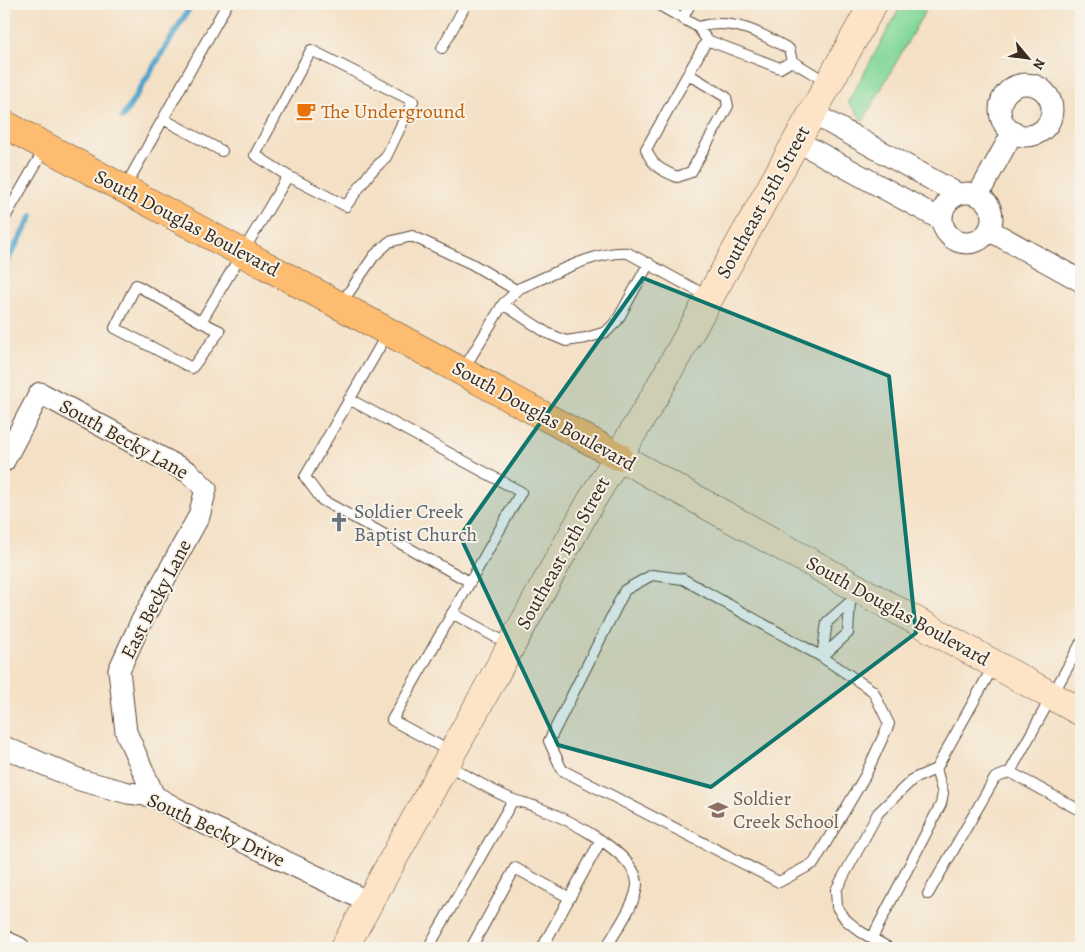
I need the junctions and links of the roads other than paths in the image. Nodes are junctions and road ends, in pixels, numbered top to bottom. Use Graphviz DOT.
graph roads {
  1 [pos="227,4"];
  2 [pos="466,4"];
  3 [pos="657,4"];
  4 [pos="690,4"];
  5 [pos="873,4"];
  6 [pos="683,18"];
  7 [pos="698,27"];
  8 [pos="707,40"];
  9 [pos="442,48"];
  10 [pos="792,61"];
  11 [pos="688,74"];
  12 [pos="828,84"];
  13 [pos="812,113"];
  14 [pos="163,119"];
  15 [pos="4,124"];
  16 [pos="1013,132"];
  17 [pos="797,141"];
  18 [pos="45,147"];
  19 [pos="222,151"];
  20 [pos="882,152"];
  21 [pos="288,176"];
  22 [pos="867,179"];
  23 [pos="124,189"];
  24 [pos="968,195"];
  25 [pos="4,219"];
  26 [pos="942,220"];
  27 [pos="989,230"];
  28 [pos="241,253"];
  29 [pos="649,263"];
  30 [pos="1081,281"];
  31 [pos="516,290"];
  32 [pos="710,297"];
  33 [pos="503,304"];
  34 [pos="340,305"];
  35 [pos="201,322"];
  36 [pos="389,331"];
  37 [pos="463,371"];
  38 [pos="349,398"];
  39 [pos="618,456"];
  40 [pos="4,461"];
  41 [pos="206,489"];
  42 [pos="470,582"];
  43 [pos="853,595"];
  44 [pos="452,613"];
  45 [pos="1081,643"];
  46 [pos="511,646"];
  47 [pos="822,657"];
  48 [pos="994,664"];
  49 [pos="1052,696"];
  50 [pos="1081,712"];
  51 [pos="4,747"];
  52 [pos="448,758"];
  53 [pos="936,768"];
  54 [pos="1010,772"];
  55 [pos="154,796"];
  56 [pos="513,800"];
  57 [pos="1081,811"];
  58 [pos="601,840"];
  59 [pos="928,894"];
  60 [pos="570,898"];
  61 [pos="369,903"];
  62 [pos="872,938"];
  63 [pos="4,940"];
  64 [pos="19,948"];
  65 [pos="344,948"];
  66 [pos="428,948"];
  67 [pos="471,948"];
  68 [pos="542,948"];
  69 [pos="606,948"];
  70 [pos="889,948"];
  1 -- 14 [label="lane"];
  2 -- 9 [label="lane"];
  3 -- 6 [label="lane"];
  4 -- 6 [label="lane"];
  5 -- 12 [label="main road, Southeast 15th Street"];
  6 -- 7 [label="lane"];
  7 -- 8 [label="lane"];
  7 -- 10 [label="lane"];
  8 -- 10 [label="lane"];
  8 -- 11 [label="lane"];
  10 -- 12 [label="lane"];
  11 -- 11 [label="lane"];
  12 -- 13 [label="main road, Southeast 15th Street"];
  13 -- 17 [label="main road, Southeast 15th Street"];
  13 -- 20 [label="street"];
  14 -- 19 [label="lane"];
  14 -- 23 [label="lane"];
  15 -- 18 [label="main road, South Douglas Boulevard"];
  16 -- 24 [label="street"];
  17 -- 22 [label="street"];
  17 -- 32 [label="main road, Southeast 15th Street"];
  18 -- 23 [label="main road, South Douglas Boulevard"];
  18 -- 25 [label="lane"];
  20 -- 22 [label="street"];
  20 -- 24 [label="street"];
  21 -- 21 [label="lane"];
  21 -- 28 [label="lane"];
  22 -- 26 [label="street"];
  23 -- 28 [label="main road, South Douglas Boulevard"];
  24 -- 26 [label="street"];
  24 -- 27 [label="street"];
  26 -- 27 [label="street"];
  27 -- 30 [label="street"];
  28 -- 34 [label="main road, South Douglas Boulevard"];
  28 -- 35 [label="lane"];
  29 -- 31 [label="lane"];
  29 -- 32 [label="lane"];
  29 -- 33 [label="lane"];
  31 -- 33 [label="lane"];
  31 -- 34 [label="lane"];
  32 -- 39 [label="main road, Southeast 15th Street"];
  33 -- 37 [label="lane"];
  34 -- 36 [label="main road, South Douglas Boulevard"];
  35 -- 35 [label="lane"];
  36 -- 37 [label="main road, South Douglas Boulevard"];
  36 -- 38 [label="lane"];
  37 -- 39 [label="main road, South Douglas Boulevard"];
  38 -- 42 [label="lane"];
  38 -- 42 [label="lane"];
  39 -- 43 [label="main road, South Douglas Boulevard"];
  39 -- 46 [label="main road, Southeast 15th Street"];
  40 -- 41 [label="street, South Becky Lane"];
  41 -- 55 [label="street, East Becky Lane"];
  42 -- 44 [label="lane"];
  43 -- 47 [label="lane"];
  43 -- 47 [label="lane"];
  43 -- 48 [label="main road, South Douglas Boulevard"];
  44 -- 46 [label="lane"];
  44 -- 52 [label="lane"];
  45 -- 49 [label="lane"];
  46 -- 52 [label="main road, Southeast 15th Street"];
  47 -- 47 [label="lane"];
  48 -- 49 [label="main road, South Douglas Boulevard"];
  48 -- 53 [label="lane"];
  49 -- 50 [label="main road, South Douglas Boulevard"];
  49 -- 54 [label="lane"];
  51 -- 55 [label="street, South Becky Drive"];
  52 -- 56 [label="lane"];
  52 -- 61 [label="main road, Southeast 15th Street"];
  53 -- 62 [label="lane"];
  53 -- 62 [label="lane"];
  54 -- 57 [label="lane"];
  54 -- 59 [label="lane"];
  55 -- 61 [label="street, South Becky Drive"];
  56 -- 58 [label="lane"];
  56 -- 66 [label="lane"];
  58 -- 60 [label="lane"];
  58 -- 69 [label="lane"];
  60 -- 67 [label="lane"];
  60 -- 68 [label="lane"];
  61 -- 65 [label="main road, Southeast 15th Street"];
  62 -- 70 [label="lane"];
  63 -- 64 [label="street"];
}
